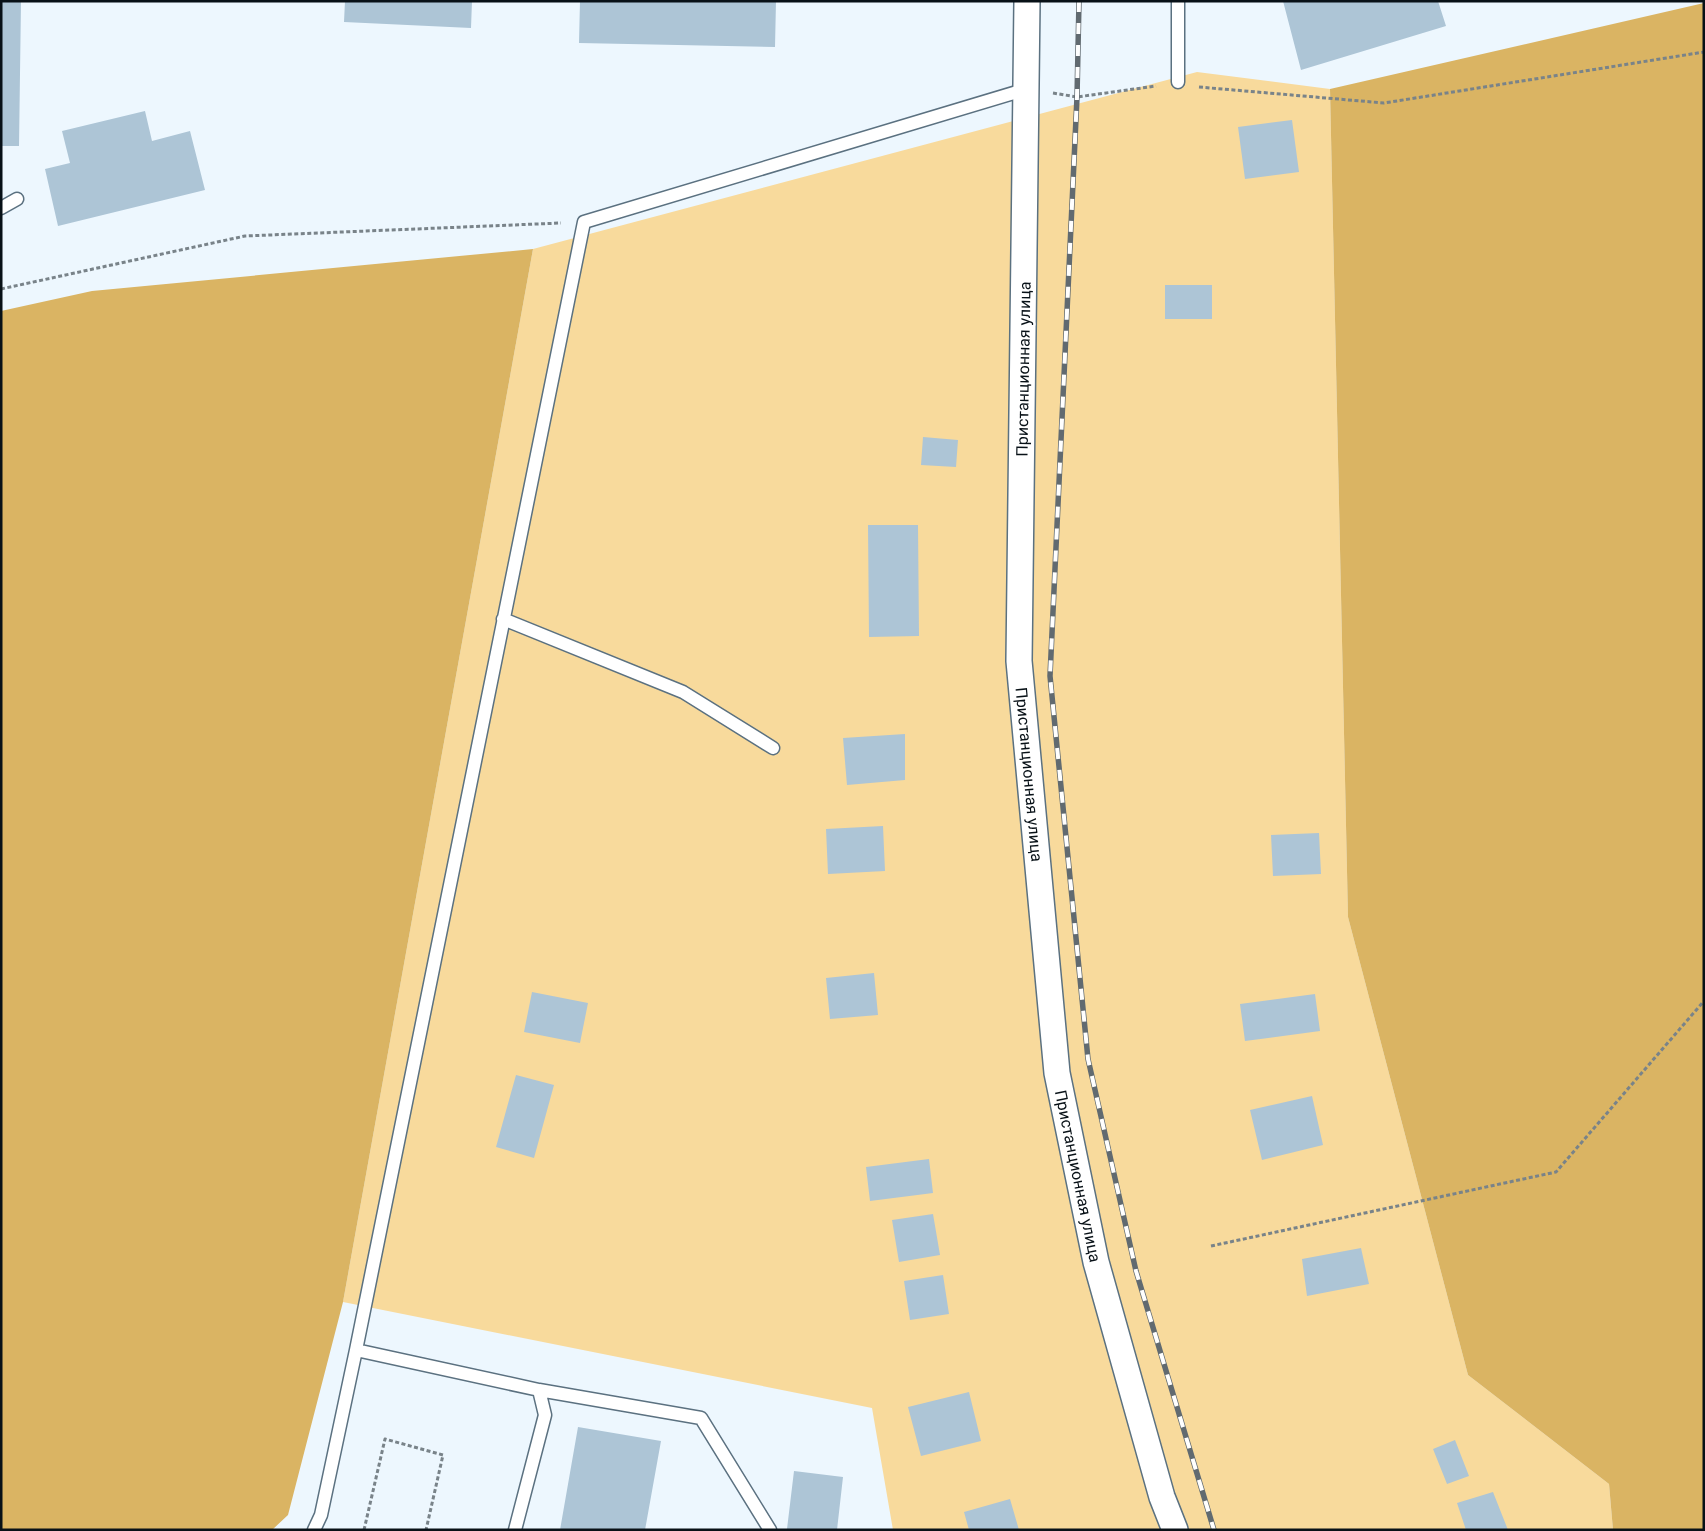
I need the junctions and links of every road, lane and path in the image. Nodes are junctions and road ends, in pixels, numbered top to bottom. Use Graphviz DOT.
graph roads {
  1 [pos="1027,1"];
  2 [pos="1178,1"];
  3 [pos="1704,52"];
  4 [pos="1178,82"];
  5 [pos="1027,89"];
  6 [pos="17,199"];
  7 [pos="1,208"];
  8 [pos="584,222"];
  9 [pos="1,289"];
  10 [pos="504,619"];
  11 [pos="773,748"];
  12 [pos="1704,1001"];
  13 [pos="1211,1246"];
  14 [pos="356,1350"];
  15 [pos="539,1390"];
  16 [pos="314,1530"];
  17 [pos="364,1530"];
  18 [pos="426,1530"];
  19 [pos="515,1530"];
  20 [pos="770,1530"];
  21 [pos="1175,1530"];
  1 -- 5 [label="street, Пристанционная улица"];
  2 -- 4 [label="lane"];
  3 -- 4 [label="path"];
  4 -- 5 [label="path"];
  5 -- 8 [label="lane"];
  5 -- 21 [label="street, Пристанционная улица"];
  6 -- 7 [label="lane"];
  8 -- 9 [label="path"];
  8 -- 10 [label="lane"];
  10 -- 11 [label="lane"];
  10 -- 14 [label="lane"];
  12 -- 13 [label="path"];
  14 -- 15 [label="lane"];
  14 -- 16 [label="lane"];
  15 -- 19 [label="lane"];
  15 -- 20 [label="lane"];
  17 -- 18 [label="path"];
}
